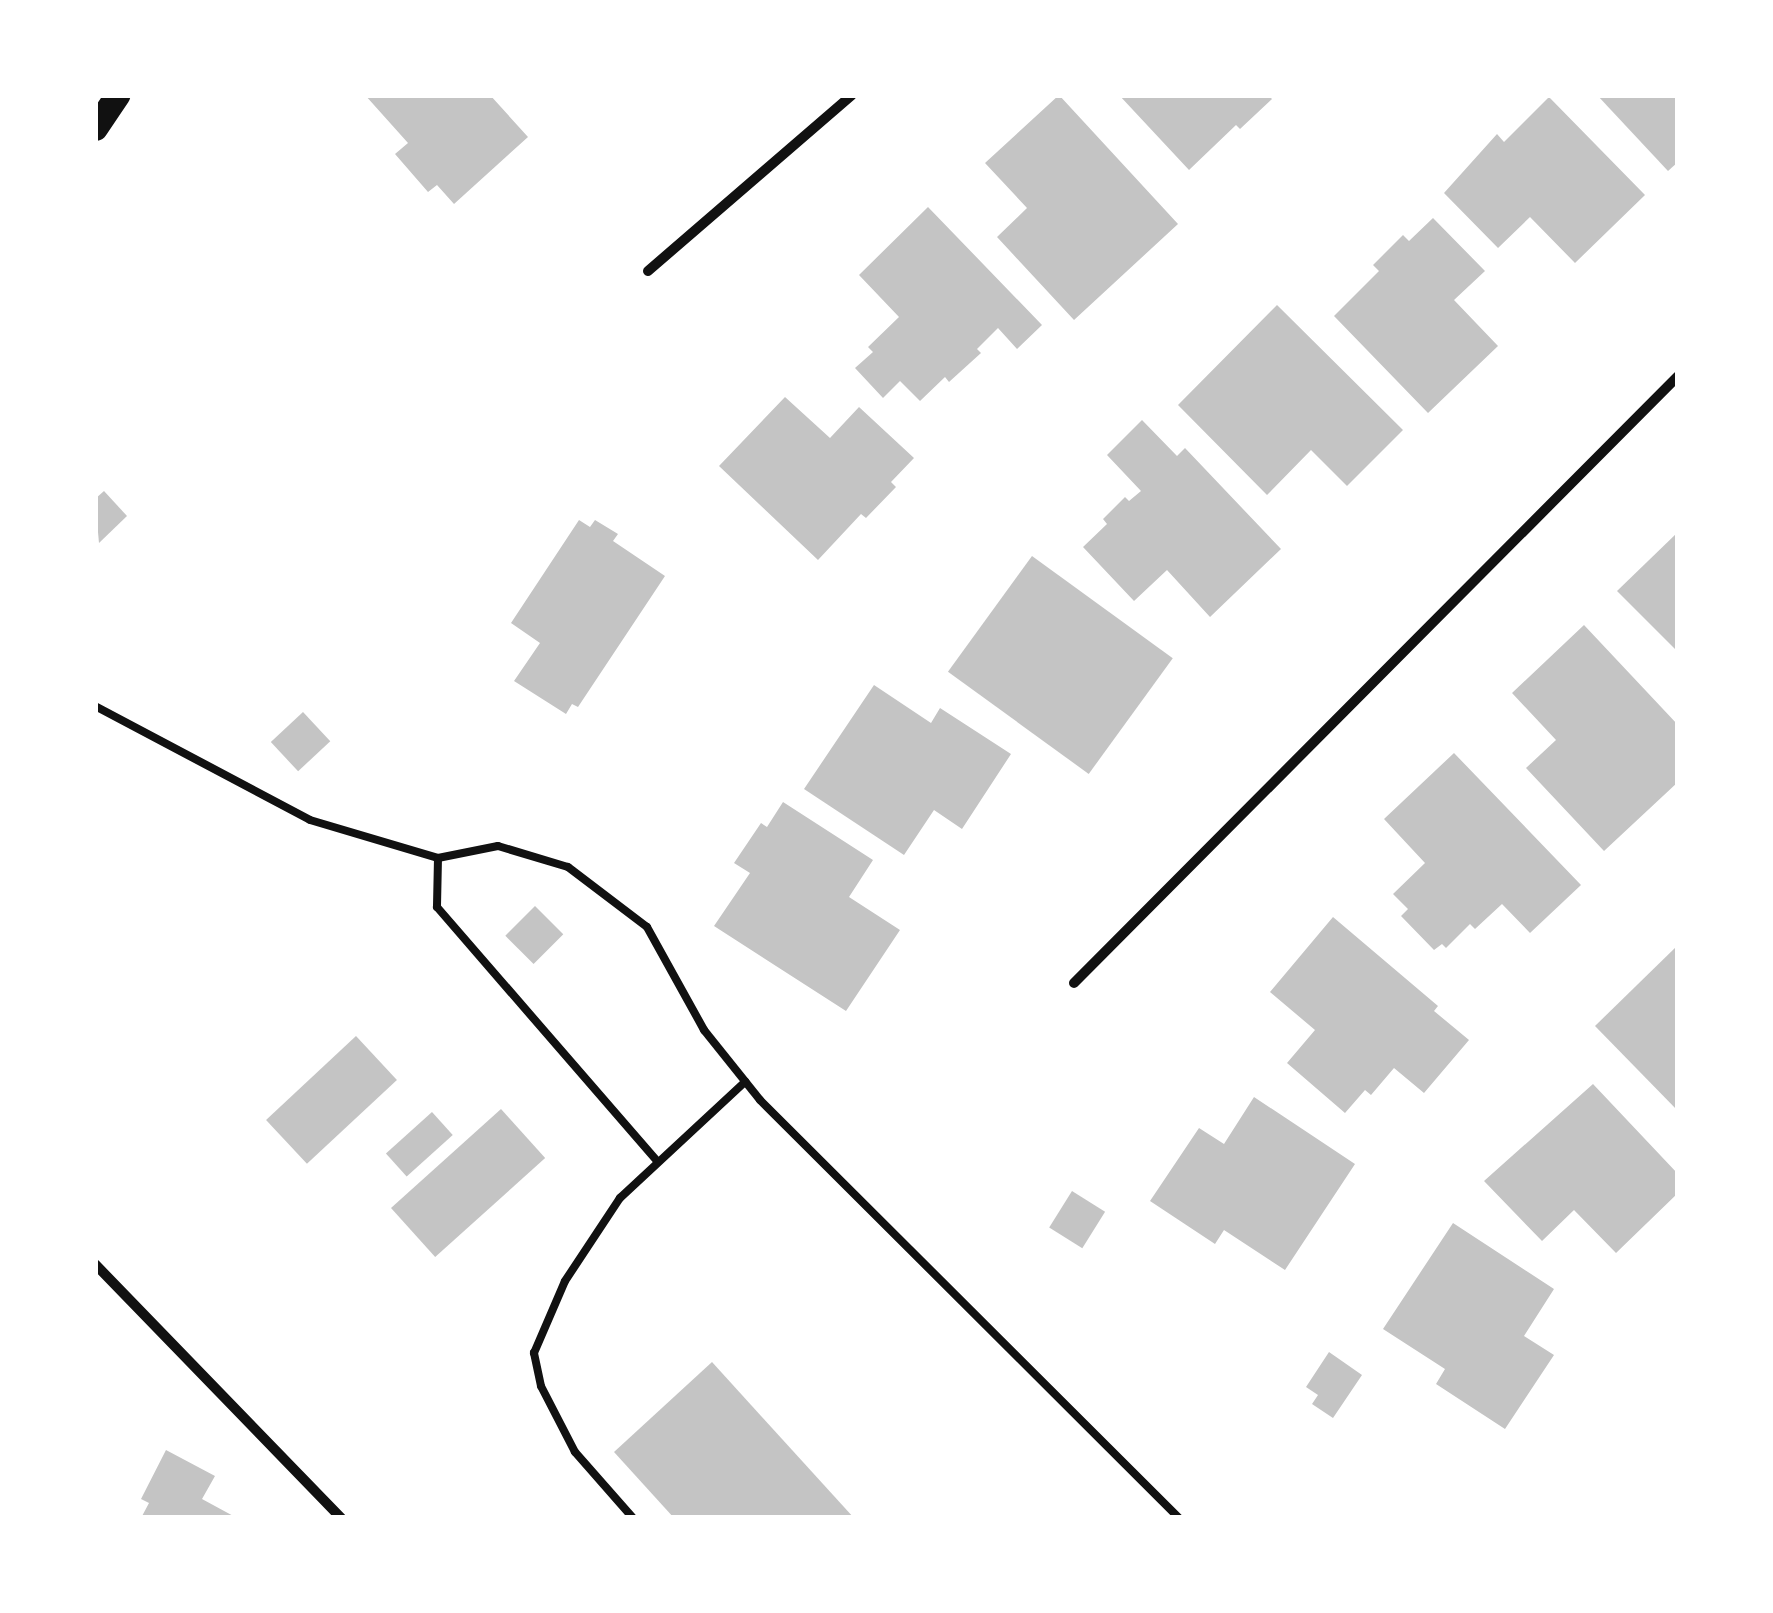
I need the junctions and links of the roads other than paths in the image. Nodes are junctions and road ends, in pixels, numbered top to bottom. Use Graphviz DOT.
graph roads {
  1 [pos="117,95"];
  2 [pos="852,95"];
  3 [pos="95,128"];
  4 [pos="648,271"];
  5 [pos="1678,376"];
  6 [pos="95,706"];
  7 [pos="438,858"];
  8 [pos="1074,983"];
  9 [pos="745,1082"];
  10 [pos="658,1162"];
  11 [pos="95,1264"];
  12 [pos="336,1516"];
  13 [pos="633,1518"];
  14 [pos="1179,1518"];
  1 -- 3 [label="main road"];
  2 -- 4 [label="street"];
  5 -- 8 [label="street"];
  6 -- 7 [label="lane"];
  7 -- 9 [label="lane"];
  7 -- 10 [label="lane"];
  9 -- 10 [label="lane"];
  9 -- 14 [label="lane"];
  10 -- 13 [label="lane"];
  11 -- 12 [label="street"];
}
